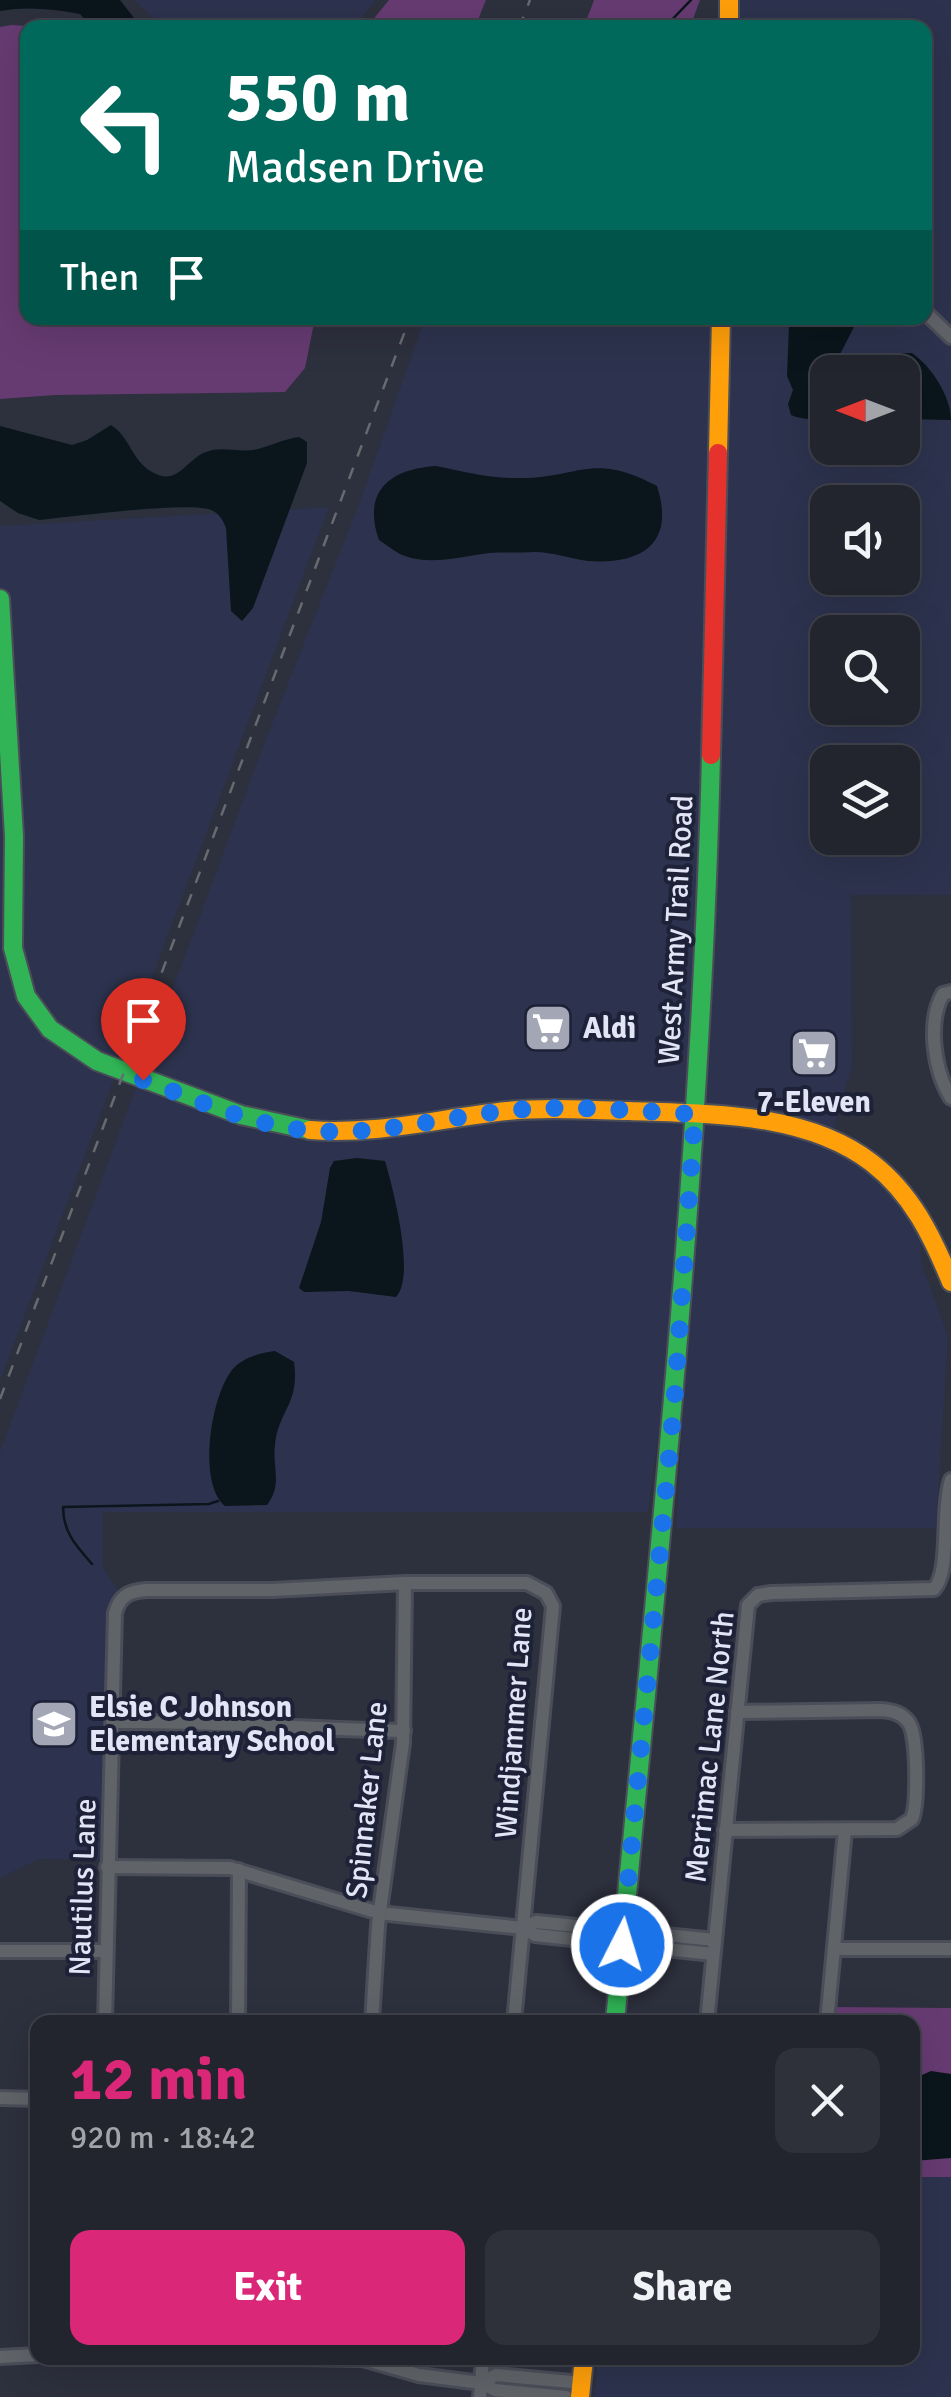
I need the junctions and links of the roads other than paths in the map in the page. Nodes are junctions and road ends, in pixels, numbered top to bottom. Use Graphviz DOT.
graph roads {
  1 [pos="721,325"];
  2 [pos="0,598"];
  3 [pos="951,992"];
  4 [pos="951,1098"];
  5 [pos="695,1114"];
  6 [pos="951,1282"];
  7 [pos="951,1480"];
  8 [pos="405,1583"];
  9 [pos="203,1590"];
  10 [pos="736,1712"];
  11 [pos="114,1722"];
  12 [pos="404,1730"];
  13 [pos="725,1830"];
  14 [pos="844,1830"];
  15 [pos="107,1867"];
  16 [pos="239,1870"];
  17 [pos="379,1913"];
  18 [pos="523,1928"];
  19 [pos="623,1938"];
  20 [pos="714,1947"];
  21 [pos="834,1949"];
  22 [pos="951,1949"];
  23 [pos="0,1951"];
  24 [pos="106,1952"];
  25 [pos="105,2015"];
  26 [pos="238,2015"];
  27 [pos="372,2015"];
  28 [pos="515,2015"];
  29 [pos="616,2015"];
  30 [pos="708,2015"];
  31 [pos="828,2015"];
  32 [pos="0,2098"];
  33 [pos="30,2100"];
  34 [pos="30,2355"];
  35 [pos="0,2357"];
  36 [pos="378,2365"];
  37 [pos="482,2365"];
  38 [pos="583,2365"];
  39 [pos="480,2390"];
  40 [pos="581,2390"];
  41 [pos="566,2397"];
  1 -- 5 [label="main road, West Army Trail Road"];
  2 -- 5 [label="main road"];
  3 -- 4 [label="street"];
  5 -- 6 [label="main road"];
  5 -- 19 [label="main road, West Army Trail Road"];
  7 -- 10 [label="street, Merrimac Lane North"];
  8 -- 9 [label="street, Windjammer Lane"];
  8 -- 12 [label="street, Spinnaker Lane"];
  8 -- 18 [label="street, Windjammer Lane"];
  9 -- 11 [label="street, Nautilus Lane"];
  10 -- 13 [label="street, Merrimac Lane North"];
  10 -- 14 [label="street"];
  11 -- 12 [label="street"];
  11 -- 15 [label="street, Nautilus Lane"];
  12 -- 17 [label="street, Spinnaker Lane"];
  13 -- 14 [label="street"];
  13 -- 20 [label="street, Merrimac Lane North"];
  14 -- 21 [label="street"];
  15 -- 16 [label="street"];
  15 -- 24 [label="street, Nautilus Lane"];
  16 -- 17 [label="street"];
  16 -- 26 [label="street"];
  17 -- 18 [label="street"];
  17 -- 27 [label="street, Spinnaker Lane"];
  18 -- 19 [label="street"];
  18 -- 28 [label="street, Windjammer Lane"];
  19 -- 20 [label="street"];
  19 -- 29 [label="main road, West Army Trail Road"];
  20 -- 30 [label="street, Merrimac Lane North"];
  21 -- 22 [label="street"];
  21 -- 31 [label="street"];
  23 -- 24 [label="street"];
  24 -- 25 [label="street, Nautilus Lane"];
  32 -- 33 [label="street"];
  34 -- 35 [label="street"];
  36 -- 39 [label="street"];
  37 -- 39 [label="street"];
  38 -- 40 [label="main road"];
  39 -- 40 [label="street"];
  39 -- 41 [label="street"];
}
